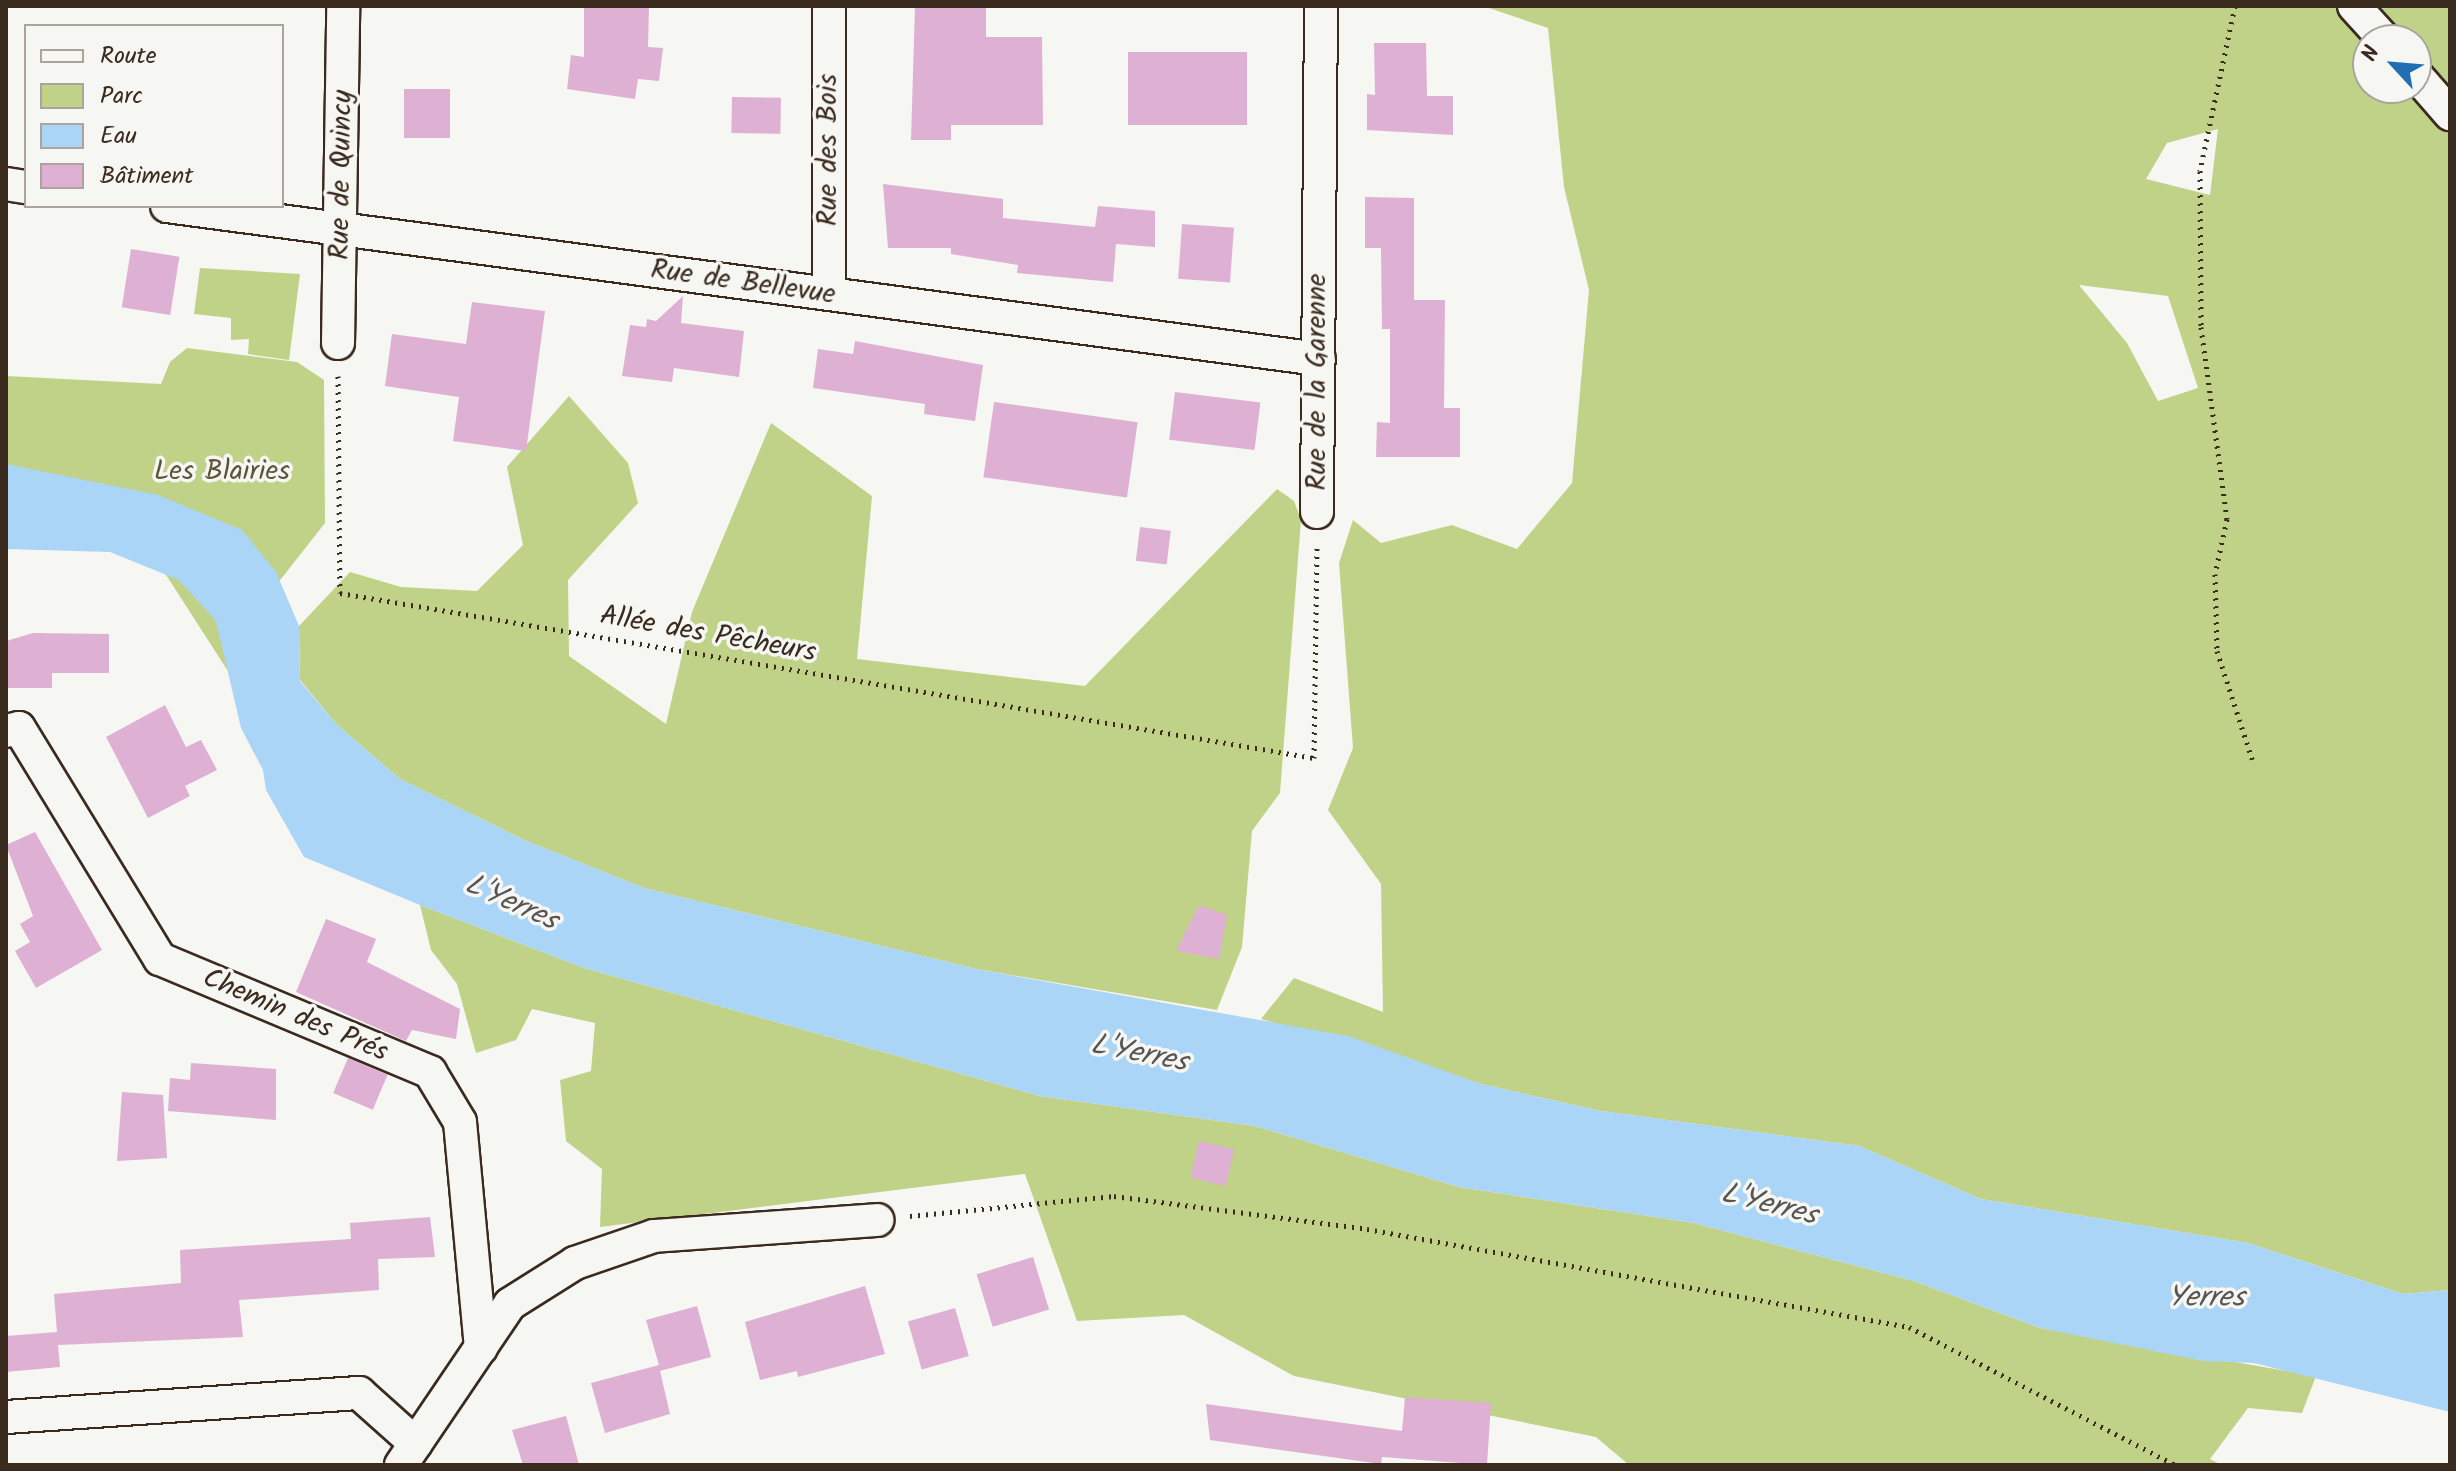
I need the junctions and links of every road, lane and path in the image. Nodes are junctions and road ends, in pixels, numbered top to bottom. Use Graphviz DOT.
graph roads {
  1 [pos="343,6"];
  2 [pos="829,6"];
  3 [pos="1321,6"];
  4 [pos="2235,6"];
  5 [pos="2354,6"];
  6 [pos="2370,24"];
  7 [pos="2432,93"];
  8 [pos="2450,114"];
  9 [pos="182,208"];
  10 [pos="343,230"];
  11 [pos="829,294"];
  12 [pos="338,343"];
  13 [pos="1319,359"];
  14 [pos="1317,512"];
  15 [pos="6,731"];
  16 [pos="1314,758"];
  17 [pos="2252,759"];
  18 [pos="877,1220"];
  19 [pos="481,1348"];
  20 [pos="6,1417"];
  21 [pos="409,1454"];
  22 [pos="2175,1465"];
  1 -- 10 [label="street, Rue de Quincy"];
  2 -- 11 [label="street, Rue des Bois"];
  3 -- 13 [label="street, Rue de la Garenne"];
  4 -- 17 [label="path"];
  5 -- 6 [label="street"];
  7 -- 8 [label="street"];
  9 -- 10 [label="street, Rue de Bellevue"];
  10 -- 11 [label="street, Rue de Bellevue"];
  10 -- 12 [label="street, Rue de Quincy"];
  11 -- 13 [label="street, Rue de Bellevue"];
  12 -- 16 [label="path, Allée des Pêcheurs"];
  13 -- 14 [label="street, Rue de la Garenne"];
  14 -- 16 [label="path, Rue de la Garenne"];
  15 -- 19 [label="street, Chemin des Prés"];
  18 -- 19 [label="street"];
  18 -- 22 [label="path"];
  19 -- 21 [label="street"];
  20 -- 21 [label="street"];
}
